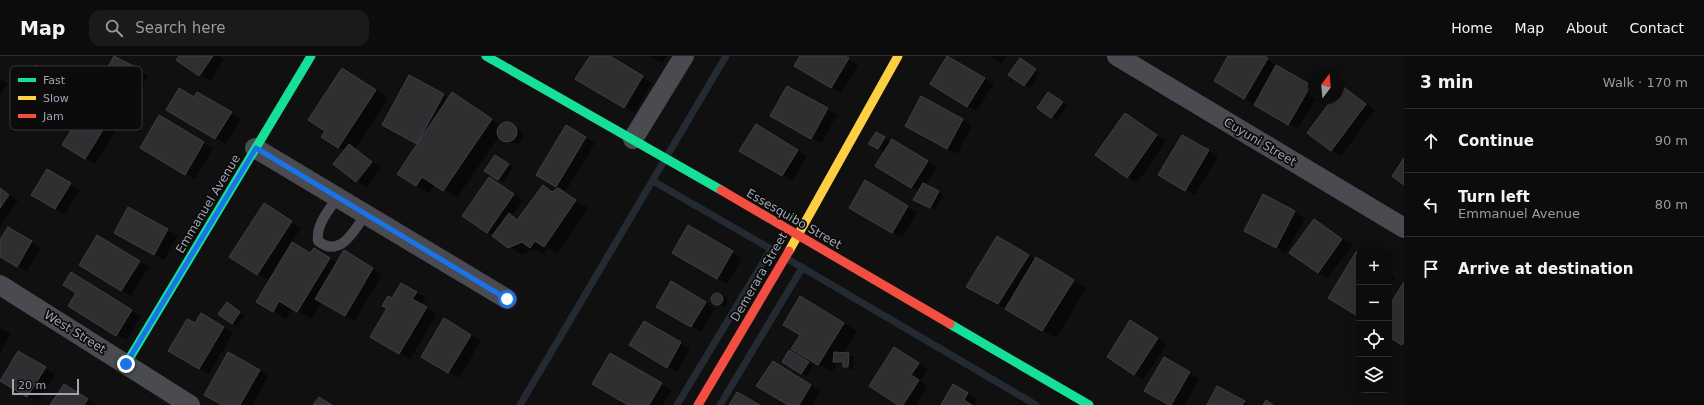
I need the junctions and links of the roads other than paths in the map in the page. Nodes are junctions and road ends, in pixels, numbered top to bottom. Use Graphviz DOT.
graph roads {
  1 [pos="311,56"];
  2 [pos="486,56"];
  3 [pos="684,56"];
  4 [pos="898,56"];
  5 [pos="1117,56"];
  6 [pos="640,144"];
  7 [pos="256,148"];
  8 [pos="338,197"];
  9 [pos="366,214"];
  10 [pos="1404,228"];
  11 [pos="798,235"];
  12 [pos="0,285"];
  13 [pos="507,299"];
  14 [pos="126,364"];
  15 [pos="190,405"];
  16 [pos="698,405"];
  17 [pos="1089,405"];
  1 -- 7 [label="street, Emmanuel Avenue"];
  2 -- 6 [label="street, Essesquibo Street"];
  3 -- 6 [label="street"];
  4 -- 11 [label="street, Demerara Street"];
  5 -- 10 [label="street, Cuyuni Street"];
  6 -- 11 [label="street, Essesquibo Street"];
  7 -- 8 [label="street"];
  7 -- 14 [label="street, Emmanuel Avenue"];
  8 -- 9 [label="street"];
  8 -- 9 [label="lane"];
  9 -- 13 [label="street"];
  11 -- 16 [label="street, Demerara Street"];
  11 -- 17 [label="street, Essesquibo Street"];
  12 -- 14 [label="street, West Street"];
  14 -- 15 [label="street, West Street"];
}
